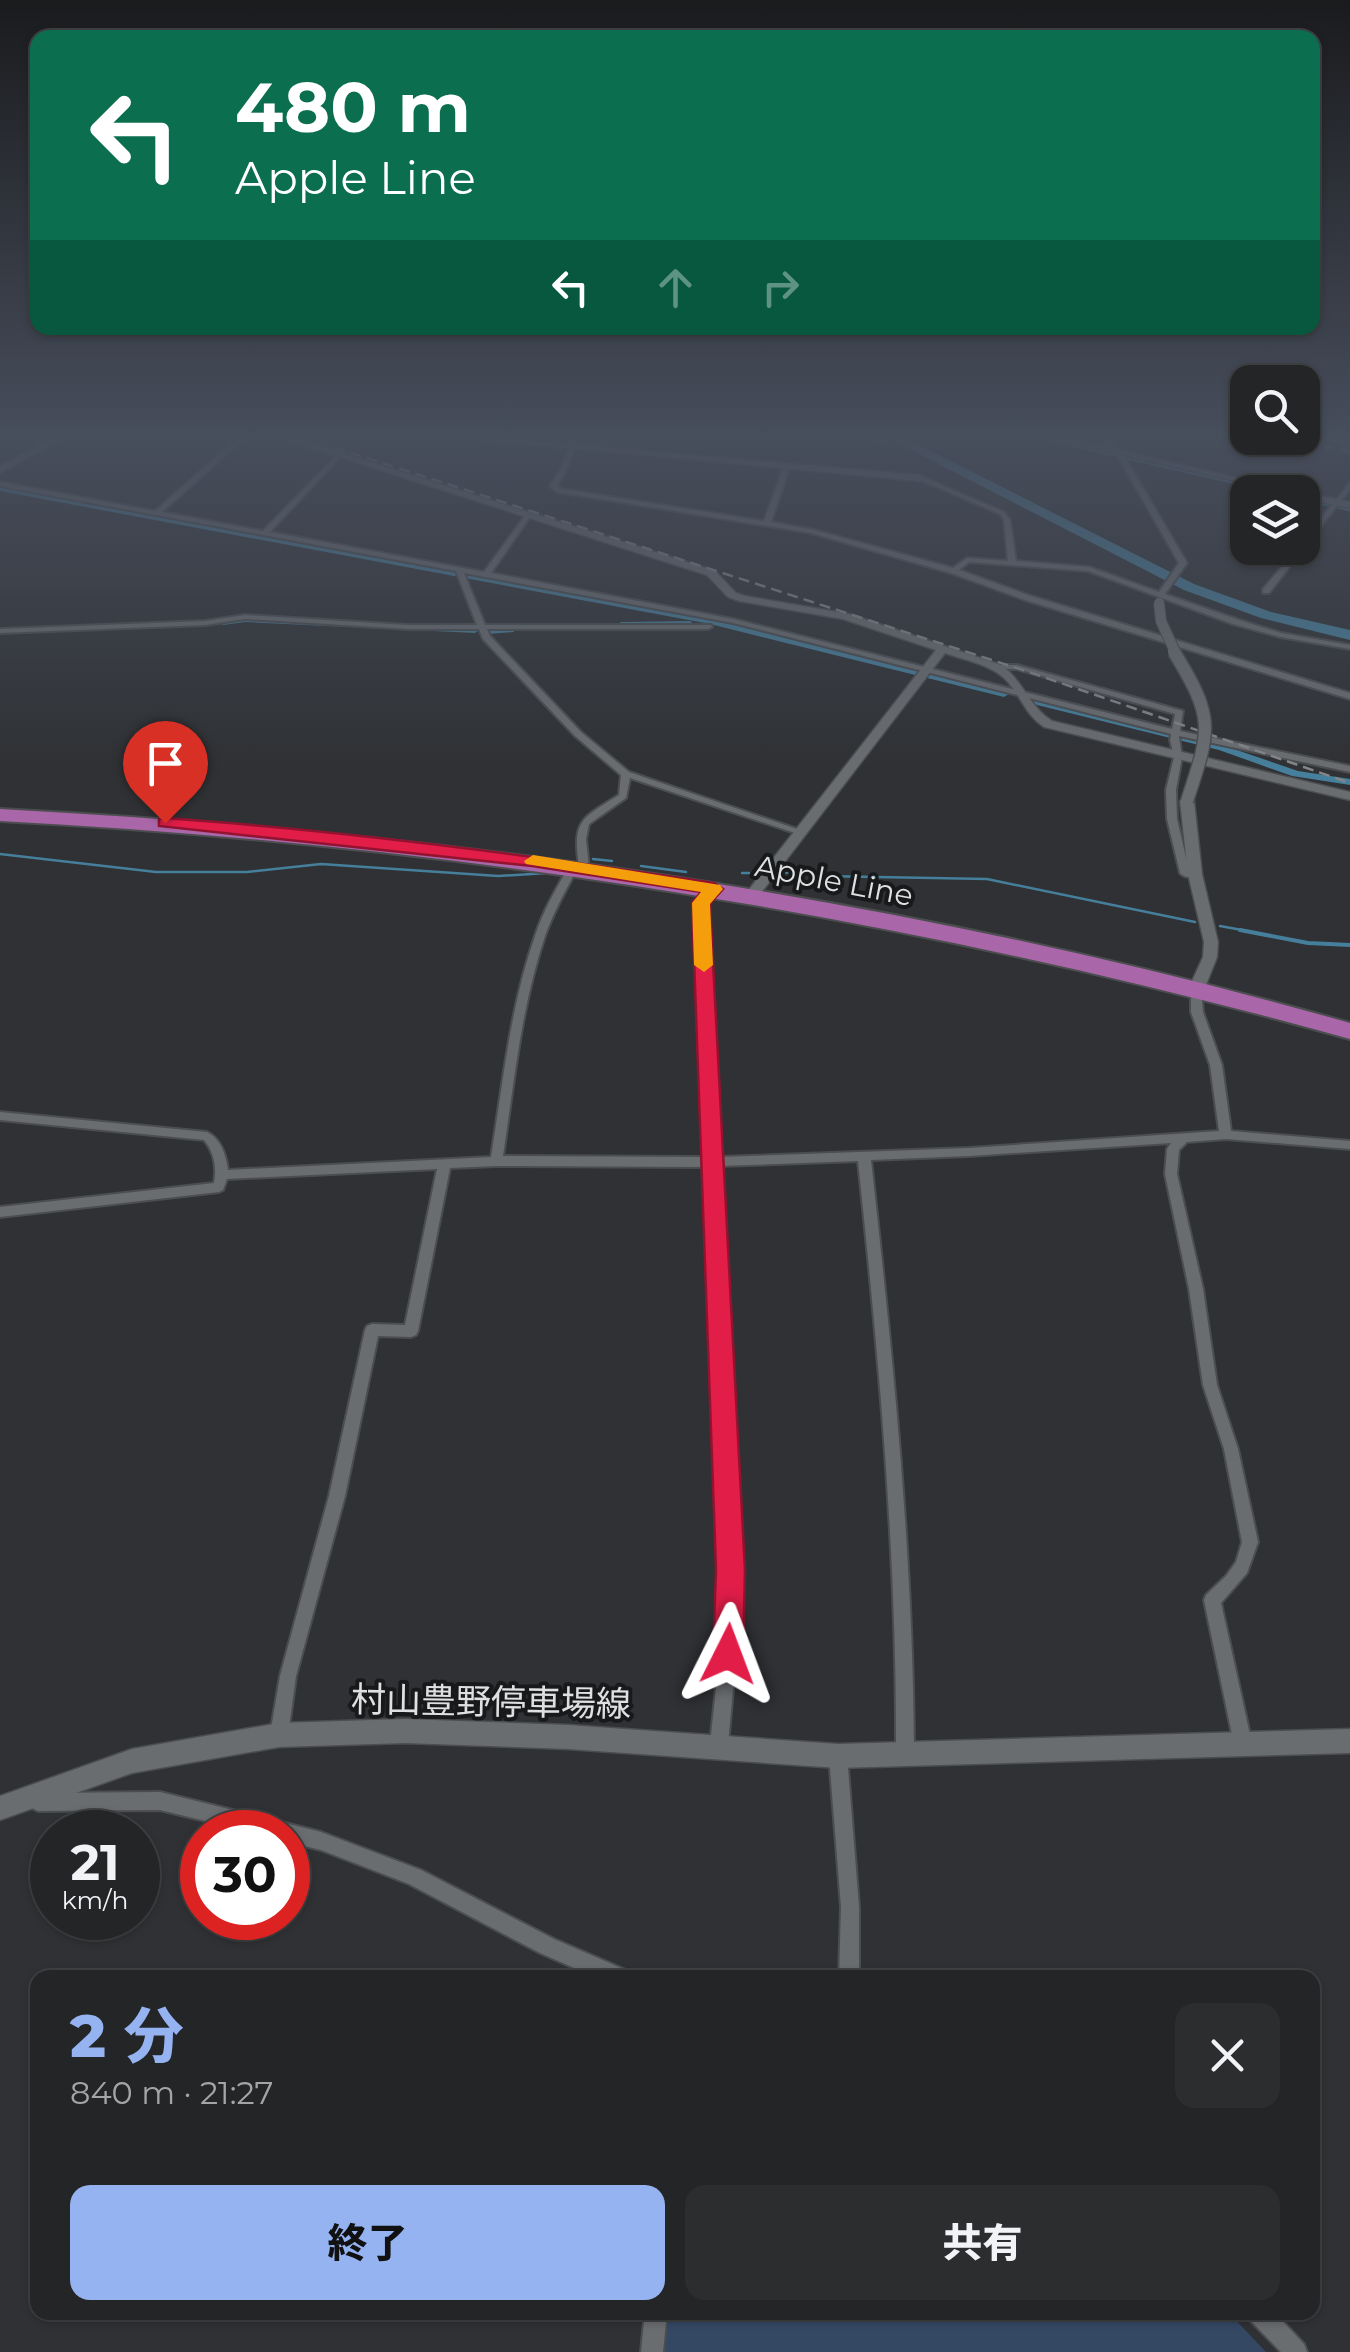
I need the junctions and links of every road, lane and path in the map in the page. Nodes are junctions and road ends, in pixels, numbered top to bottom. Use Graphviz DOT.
graph roads {
  1 [pos="332,547"];
  2 [pos="506,547"];
  3 [pos="628,547"];
  4 [pos="868,547"];
  5 [pos="1010,547"];
  6 [pos="1174,547"];
  7 [pos="1012,562"];
  8 [pos="1287,565"];
  9 [pos="954,571"];
  10 [pos="460,573"];
  11 [pos="486,575"];
  12 [pos="1266,591"];
  13 [pos="1163,594"];
  14 [pos="743,599"];
  15 [pos="733,621"];
  16 [pos="480,627"];
  17 [pos="708,627"];
  18 [pos="0,632"];
  19 [pos="1350,647"];
  20 [pos="943,648"];
  21 [pos="997,667"];
  22 [pos="921,672"];
  23 [pos="1021,694"];
  24 [pos="1350,696"];
  25 [pos="1176,735"];
  26 [pos="1178,757"];
  27 [pos="1350,769"];
  28 [pos="626,774"];
  29 [pos="1350,796"];
  30 [pos="0,815"];
  31 [pos="798,831"];
  32 [pos="580,867"];
  33 [pos="1195,874"];
  34 [pos="714,889"];
  35 [pos="752,895"];
  36 [pos="1196,990"];
  37 [pos="1350,1031"];
  38 [pos="0,1116"];
  39 [pos="1226,1135"];
  40 [pos="1184,1137"];
  41 [pos="1350,1145"];
  42 [pos="864,1156"];
  43 [pos="496,1161"];
  44 [pos="712,1162"];
  45 [pos="444,1165"];
  46 [pos="224,1175"];
  47 [pos="0,1212"];
  48 [pos="278,1735"];
  49 [pos="1350,1741"];
  50 [pos="720,1744"];
  51 [pos="1243,1744"];
  52 [pos="905,1753"];
  53 [pos="838,1756"];
  54 [pos="8,1805"];
  55 [pos="603,1970"];
  56 [pos="849,1970"];
  57 [pos="655,2320"];
  58 [pos="1266,2320"];
  59 [pos="652,2352"];
  60 [pos="1296,2352"];
  1 -- 10 [label="street"];
  2 -- 11 [label="street"];
  3 -- 14 [label="street"];
  4 -- 9 [label="street"];
  5 -- 7 [label="street"];
  6 -- 13 [label="street"];
  7 -- 9 [label="street"];
  7 -- 13 [label="street"];
  8 -- 12 [label="street"];
  9 -- 24 [label="street"];
  10 -- 11 [label="street"];
  10 -- 16 [label="street"];
  11 -- 15 [label="street"];
  13 -- 19 [label="street"];
  13 -- 33 [label="street, bridge"];
  14 -- 15 [label="street"];
  14 -- 20 [label="street"];
  15 -- 22 [label="street"];
  16 -- 17 [label="street"];
  16 -- 18 [label="street"];
  16 -- 28 [label="street"];
  20 -- 21 [label="street"];
  20 -- 22 [label="street"];
  21 -- 23 [label="street"];
  21 -- 25 [label="street"];
  22 -- 23 [label="street"];
  22 -- 31 [label="street"];
  23 -- 25 [label="street"];
  23 -- 26 [label="street"];
  25 -- 26 [label="street"];
  25 -- 27 [label="street"];
  26 -- 29 [label="street"];
  26 -- 33 [label="street"];
  28 -- 31 [label="street"];
  28 -- 32 [label="street"];
  30 -- 32 [label="highway, Apple Line"];
  31 -- 35 [label="street"];
  32 -- 34 [label="highway, Apple Line"];
  32 -- 43 [label="street"];
  33 -- 36 [label="street"];
  34 -- 35 [label="highway, Apple Line"];
  34 -- 44 [label="street"];
  35 -- 36 [label="highway, Apple Line"];
  36 -- 37 [label="highway, Apple Line"];
  36 -- 39 [label="street"];
  38 -- 46 [label="street"];
  39 -- 40 [label="street"];
  39 -- 41 [label="street"];
  40 -- 42 [label="street"];
  40 -- 51 [label="street"];
  42 -- 44 [label="street"];
  42 -- 52 [label="street"];
  43 -- 44 [label="street"];
  43 -- 45 [label="street"];
  44 -- 50 [label="street"];
  45 -- 46 [label="street"];
  45 -- 48 [label="street"];
  46 -- 47 [label="street"];
  48 -- 50 [label="street, 村山豊野停車場線"];
  48 -- 54 [label="street, 村山豊野停車場線"];
  49 -- 51 [label="street, 村山豊野停車場線"];
  50 -- 53 [label="street, 村山豊野停車場線"];
  51 -- 52 [label="street, 村山豊野停車場線"];
  52 -- 53 [label="street, 村山豊野停車場線"];
  53 -- 56 [label="street"];
  54 -- 55 [label="street"];
  57 -- 59 [label="street"];
  58 -- 60 [label="street"];
}
